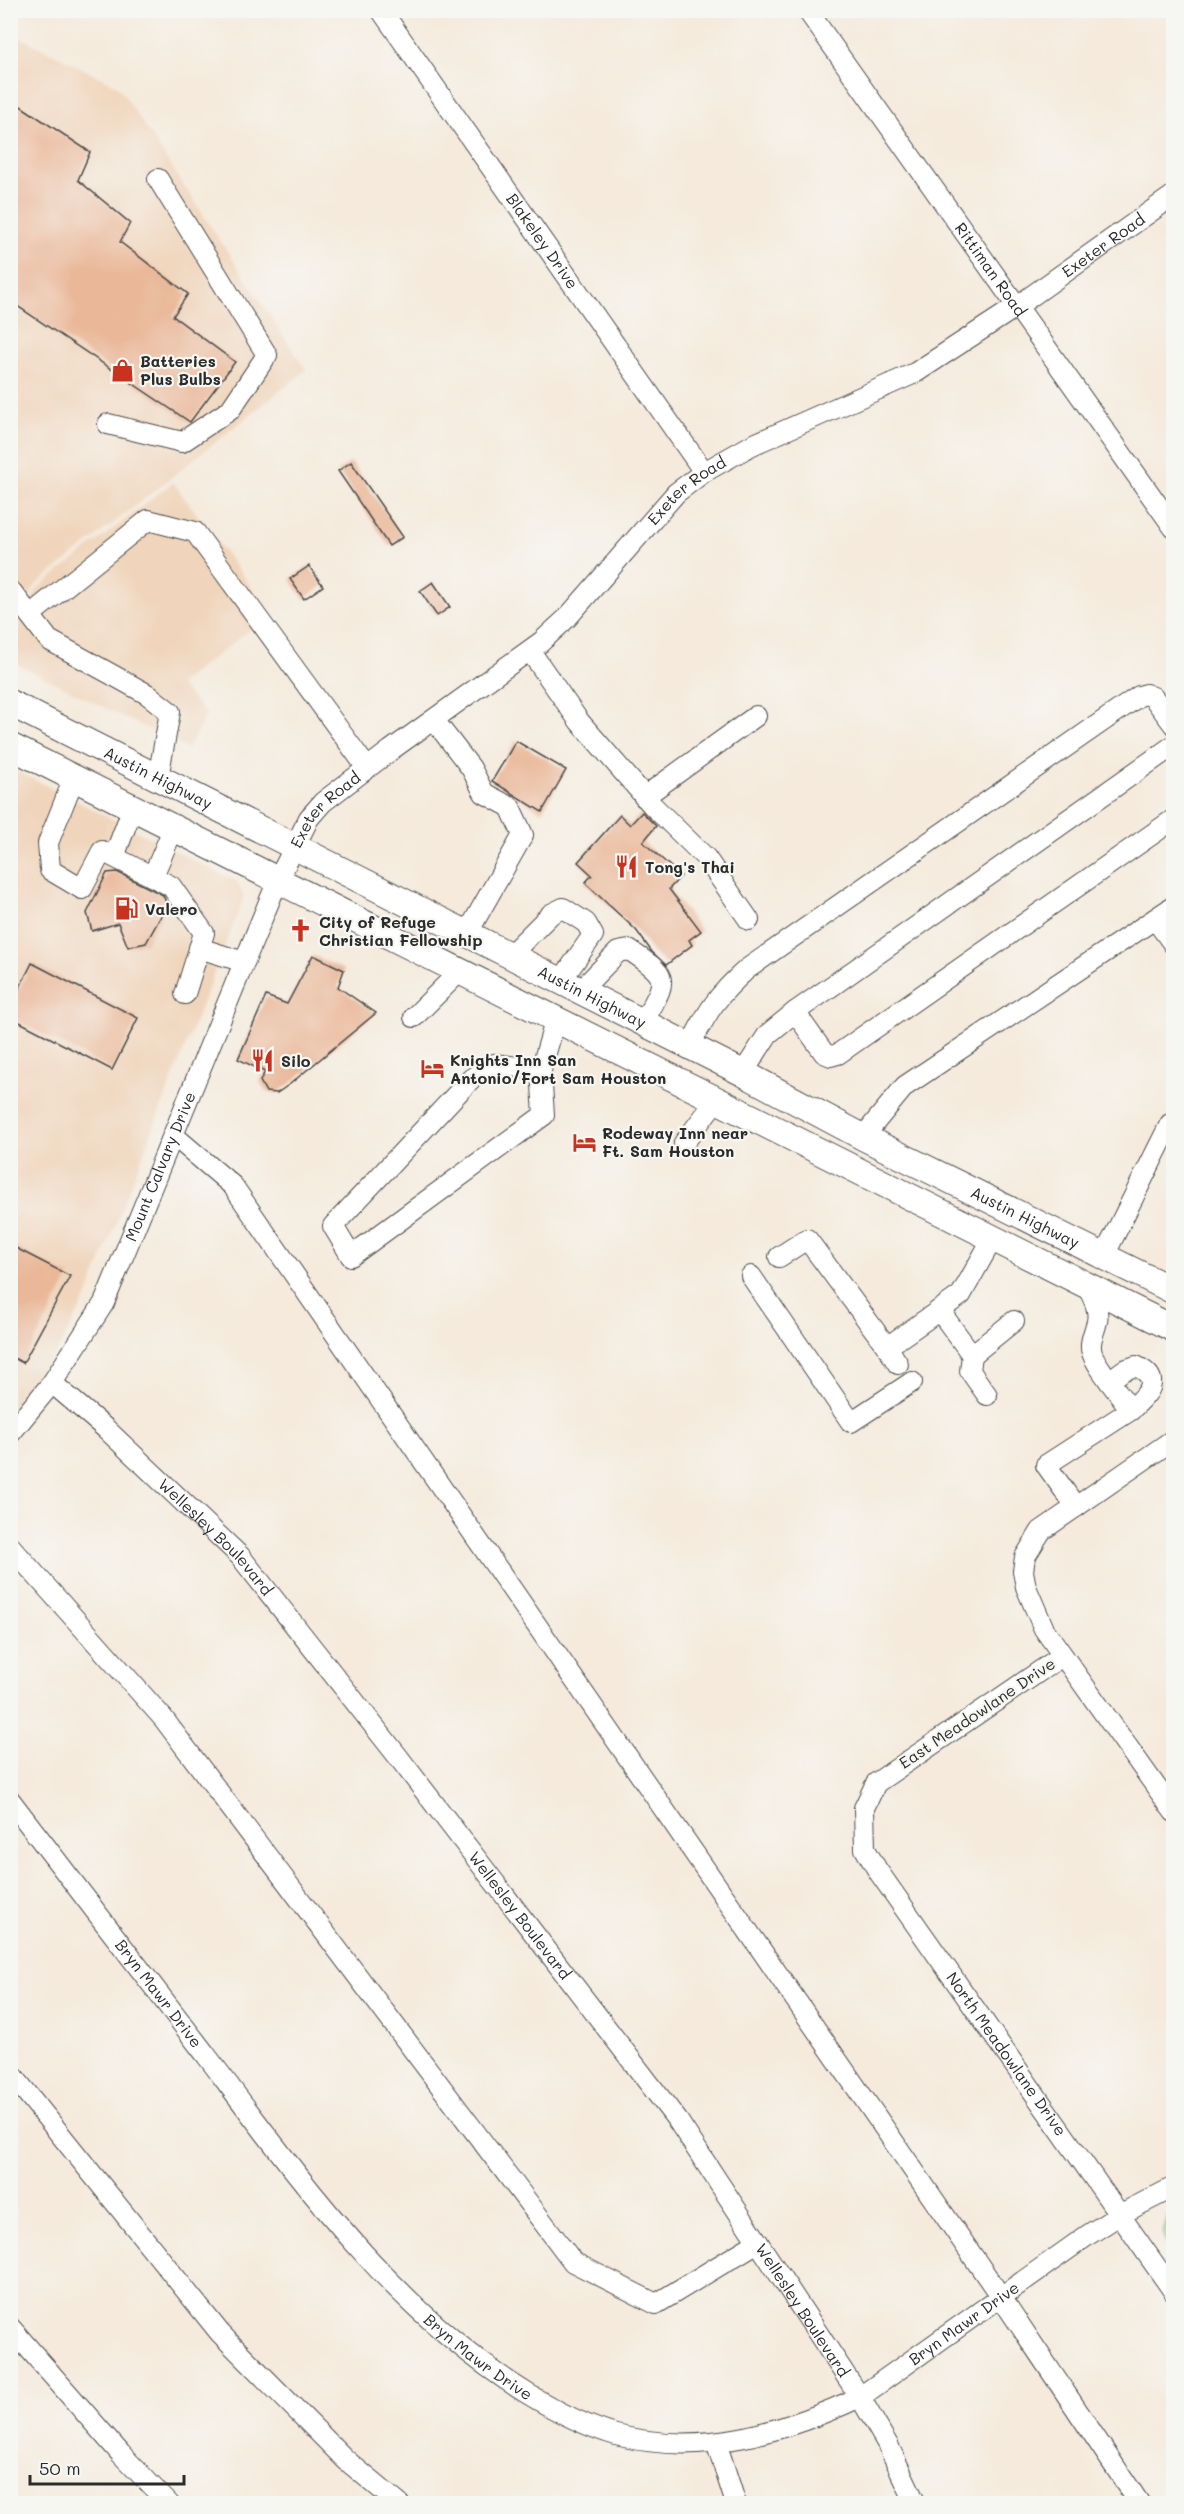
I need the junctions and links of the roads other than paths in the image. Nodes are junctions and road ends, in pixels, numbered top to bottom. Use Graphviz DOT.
graph roads {
  1 [pos="381,10"];
  2 [pos="807,10"];
  3 [pos="158,179"];
  4 [pos="1173,195"];
  5 [pos="1016,307"];
  6 [pos="108,424"];
  7 [pos="704,471"];
  8 [pos="1173,528"];
  9 [pos="10,593"];
  10 [pos="30,615"];
  11 [pos="530,651"];
  12 [pos="10,703"];
  13 [pos="756,716"];
  14 [pos="434,720"];
  15 [pos="1173,725"];
  16 [pos="1173,745"];
  17 [pos="10,746"];
  18 [pos="367,768"];
  19 [pos="74,778"];
  20 [pos="158,778"];
  21 [pos="644,797"];
  22 [pos="132,807"];
  23 [pos="1173,819"];
  24 [pos="174,827"];
  25 [pos="294,846"];
  26 [pos="114,857"];
  27 [pos="153,876"];
  28 [pos="278,880"];
  29 [pos="1173,906"];
  30 [pos="1155,919"];
  31 [pos="749,920"];
  32 [pos="467,934"];
  33 [pos="1173,945"];
  34 [pos="199,948"];
  35 [pos="510,955"];
  36 [pos="244,962"];
  37 [pos="461,970"];
  38 [pos="570,986"];
  39 [pos="185,994"];
  40 [pos="795,1012"];
  41 [pos="414,1017"];
  42 [pos="556,1018"];
  43 [pos="643,1023"];
  44 [pos="690,1046"];
  45 [pos="541,1070"];
  46 [pos="743,1073"];
  47 [pos="717,1099"];
  48 [pos="1170,1124"];
  49 [pos="173,1135"];
  50 [pos="863,1137"];
  51 [pos="684,1143"];
  52 [pos="993,1238"];
  53 [pos="1104,1256"];
  54 [pos="780,1257"];
  55 [pos="751,1276"];
  56 [pos="1087,1286"];
  57 [pos="1173,1292"];
  58 [pos="939,1310"];
  59 [pos="1014,1320"];
  60 [pos="1173,1329"];
  61 [pos="886,1347"];
  62 [pos="972,1354"];
  63 [pos="898,1364"];
  64 [pos="1109,1381"];
  65 [pos="912,1382"];
  66 [pos="52,1383"];
  67 [pos="987,1395"];
  68 [pos="1131,1410"];
  69 [pos="10,1434"];
  70 [pos="1173,1439"];
  71 [pos="1076,1507"];
  72 [pos="10,1546"];
  73 [pos="1062,1656"];
  74 [pos="10,1800"];
  75 [pos="864,1808"];
  76 [pos="1173,1812"];
  77 [pos="10,2072"];
  78 [pos="1173,2187"];
  79 [pos="1121,2214"];
  80 [pos="758,2242"];
  81 [pos="1173,2292"];
  82 [pos="1001,2297"];
  83 [pos="10,2327"];
  84 [pos="860,2397"];
  85 [pos="716,2442"];
  86 [pos="169,2504"];
  87 [pos="399,2504"];
  88 [pos="736,2504"];
  89 [pos="916,2504"];
  90 [pos="1140,2504"];
  1 -- 7 [label="street, Blakeley Drive"];
  2 -- 5 [label="street, Rittiman Road"];
  3 -- 6 [label="street"];
  4 -- 5 [label="street, Exeter Road"];
  5 -- 7 [label="street, Exeter Road"];
  5 -- 8 [label="street, Rittiman Road"];
  7 -- 11 [label="street, Exeter Road"];
  9 -- 10 [label="street"];
  10 -- 18 [label="street"];
  10 -- 20 [label="street"];
  11 -- 14 [label="street, Exeter Road"];
  11 -- 21 [label="street"];
  12 -- 20 [label="main road, Austin Highway"];
  13 -- 21 [label="street"];
  14 -- 18 [label="street, Exeter Road"];
  14 -- 32 [label="street"];
  15 -- 44 [label="street"];
  16 -- 40 [label="street"];
  17 -- 19 [label="main road, Austin Highway"];
  18 -- 25 [label="street, Exeter Road"];
  19 -- 22 [label="main road, Austin Highway"];
  19 -- 26 [label="street"];
  20 -- 25 [label="main road, Austin Highway"];
  21 -- 31 [label="street"];
  22 -- 24 [label="main road, Austin Highway"];
  22 -- 26 [label="street"];
  23 -- 40 [label="street"];
  24 -- 27 [label="street"];
  24 -- 28 [label="main road, Austin Highway"];
  25 -- 28 [label="street, Exeter Road"];
  25 -- 32 [label="main road, Austin Highway"];
  26 -- 27 [label="street"];
  27 -- 34 [label="street"];
  28 -- 36 [label="street, Mount Calvary Drive"];
  28 -- 37 [label="main road, Austin Highway"];
  29 -- 30 [label="street"];
  30 -- 33 [label="street"];
  30 -- 50 [label="street"];
  32 -- 35 [label="main road, Austin Highway"];
  34 -- 36 [label="street"];
  34 -- 39 [label="street"];
  35 -- 38 [label="main road, Austin Highway"];
  35 -- 38 [label="street"];
  36 -- 49 [label="street, Mount Calvary Drive"];
  37 -- 41 [label="street"];
  37 -- 42 [label="main road, Austin Highway"];
  38 -- 43 [label="main road, Austin Highway"];
  38 -- 43 [label="street"];
  40 -- 46 [label="street"];
  42 -- 45 [label="street"];
  42 -- 47 [label="main road, Austin Highway"];
  43 -- 44 [label="main road, Austin Highway"];
  44 -- 46 [label="main road, Austin Highway"];
  45 -- 45 [label="street"];
  46 -- 50 [label="main road, Austin Highway"];
  47 -- 51 [label="street"];
  47 -- 52 [label="main road, Austin Highway"];
  48 -- 53 [label="street"];
  49 -- 66 [label="street, Mount Calvary Drive"];
  49 -- 82 [label="street"];
  50 -- 53 [label="main road, Austin Highway"];
  52 -- 56 [label="main road, Austin Highway"];
  52 -- 58 [label="street"];
  53 -- 57 [label="main road, Austin Highway"];
  54 -- 61 [label="street"];
  55 -- 65 [label="street"];
  56 -- 60 [label="main road, Austin Highway"];
  56 -- 64 [label="street"];
  58 -- 61 [label="street"];
  58 -- 62 [label="street"];
  59 -- 62 [label="street"];
  61 -- 63 [label="street"];
  62 -- 67 [label="street"];
  64 -- 68 [label="street"];
  64 -- 68 [label="street"];
  66 -- 69 [label="street, Mount Calvary Drive"];
  66 -- 80 [label="street, Wellesley Boulevard"];
  68 -- 71 [label="street"];
  70 -- 71 [label="street, East Meadowlane Drive"];
  71 -- 73 [label="street, East Meadowlane Drive"];
  72 -- 80 [label="street"];
  73 -- 75 [label="street, East Meadowlane Drive"];
  73 -- 76 [label="street"];
  74 -- 85 [label="street, Bryn Mawr Drive"];
  75 -- 79 [label="street, North Meadowlane Drive"];
  77 -- 87 [label="street"];
  78 -- 79 [label="street, Bryn Mawr Drive"];
  79 -- 81 [label="street, North Meadowlane Drive"];
  79 -- 82 [label="street, Bryn Mawr Drive"];
  80 -- 84 [label="street, Wellesley Boulevard"];
  82 -- 84 [label="street, Bryn Mawr Drive"];
  82 -- 90 [label="street"];
  83 -- 86 [label="street"];
  84 -- 85 [label="street, Bryn Mawr Drive"];
  84 -- 89 [label="street, Wellesley Boulevard"];
  85 -- 88 [label="street"];
}
